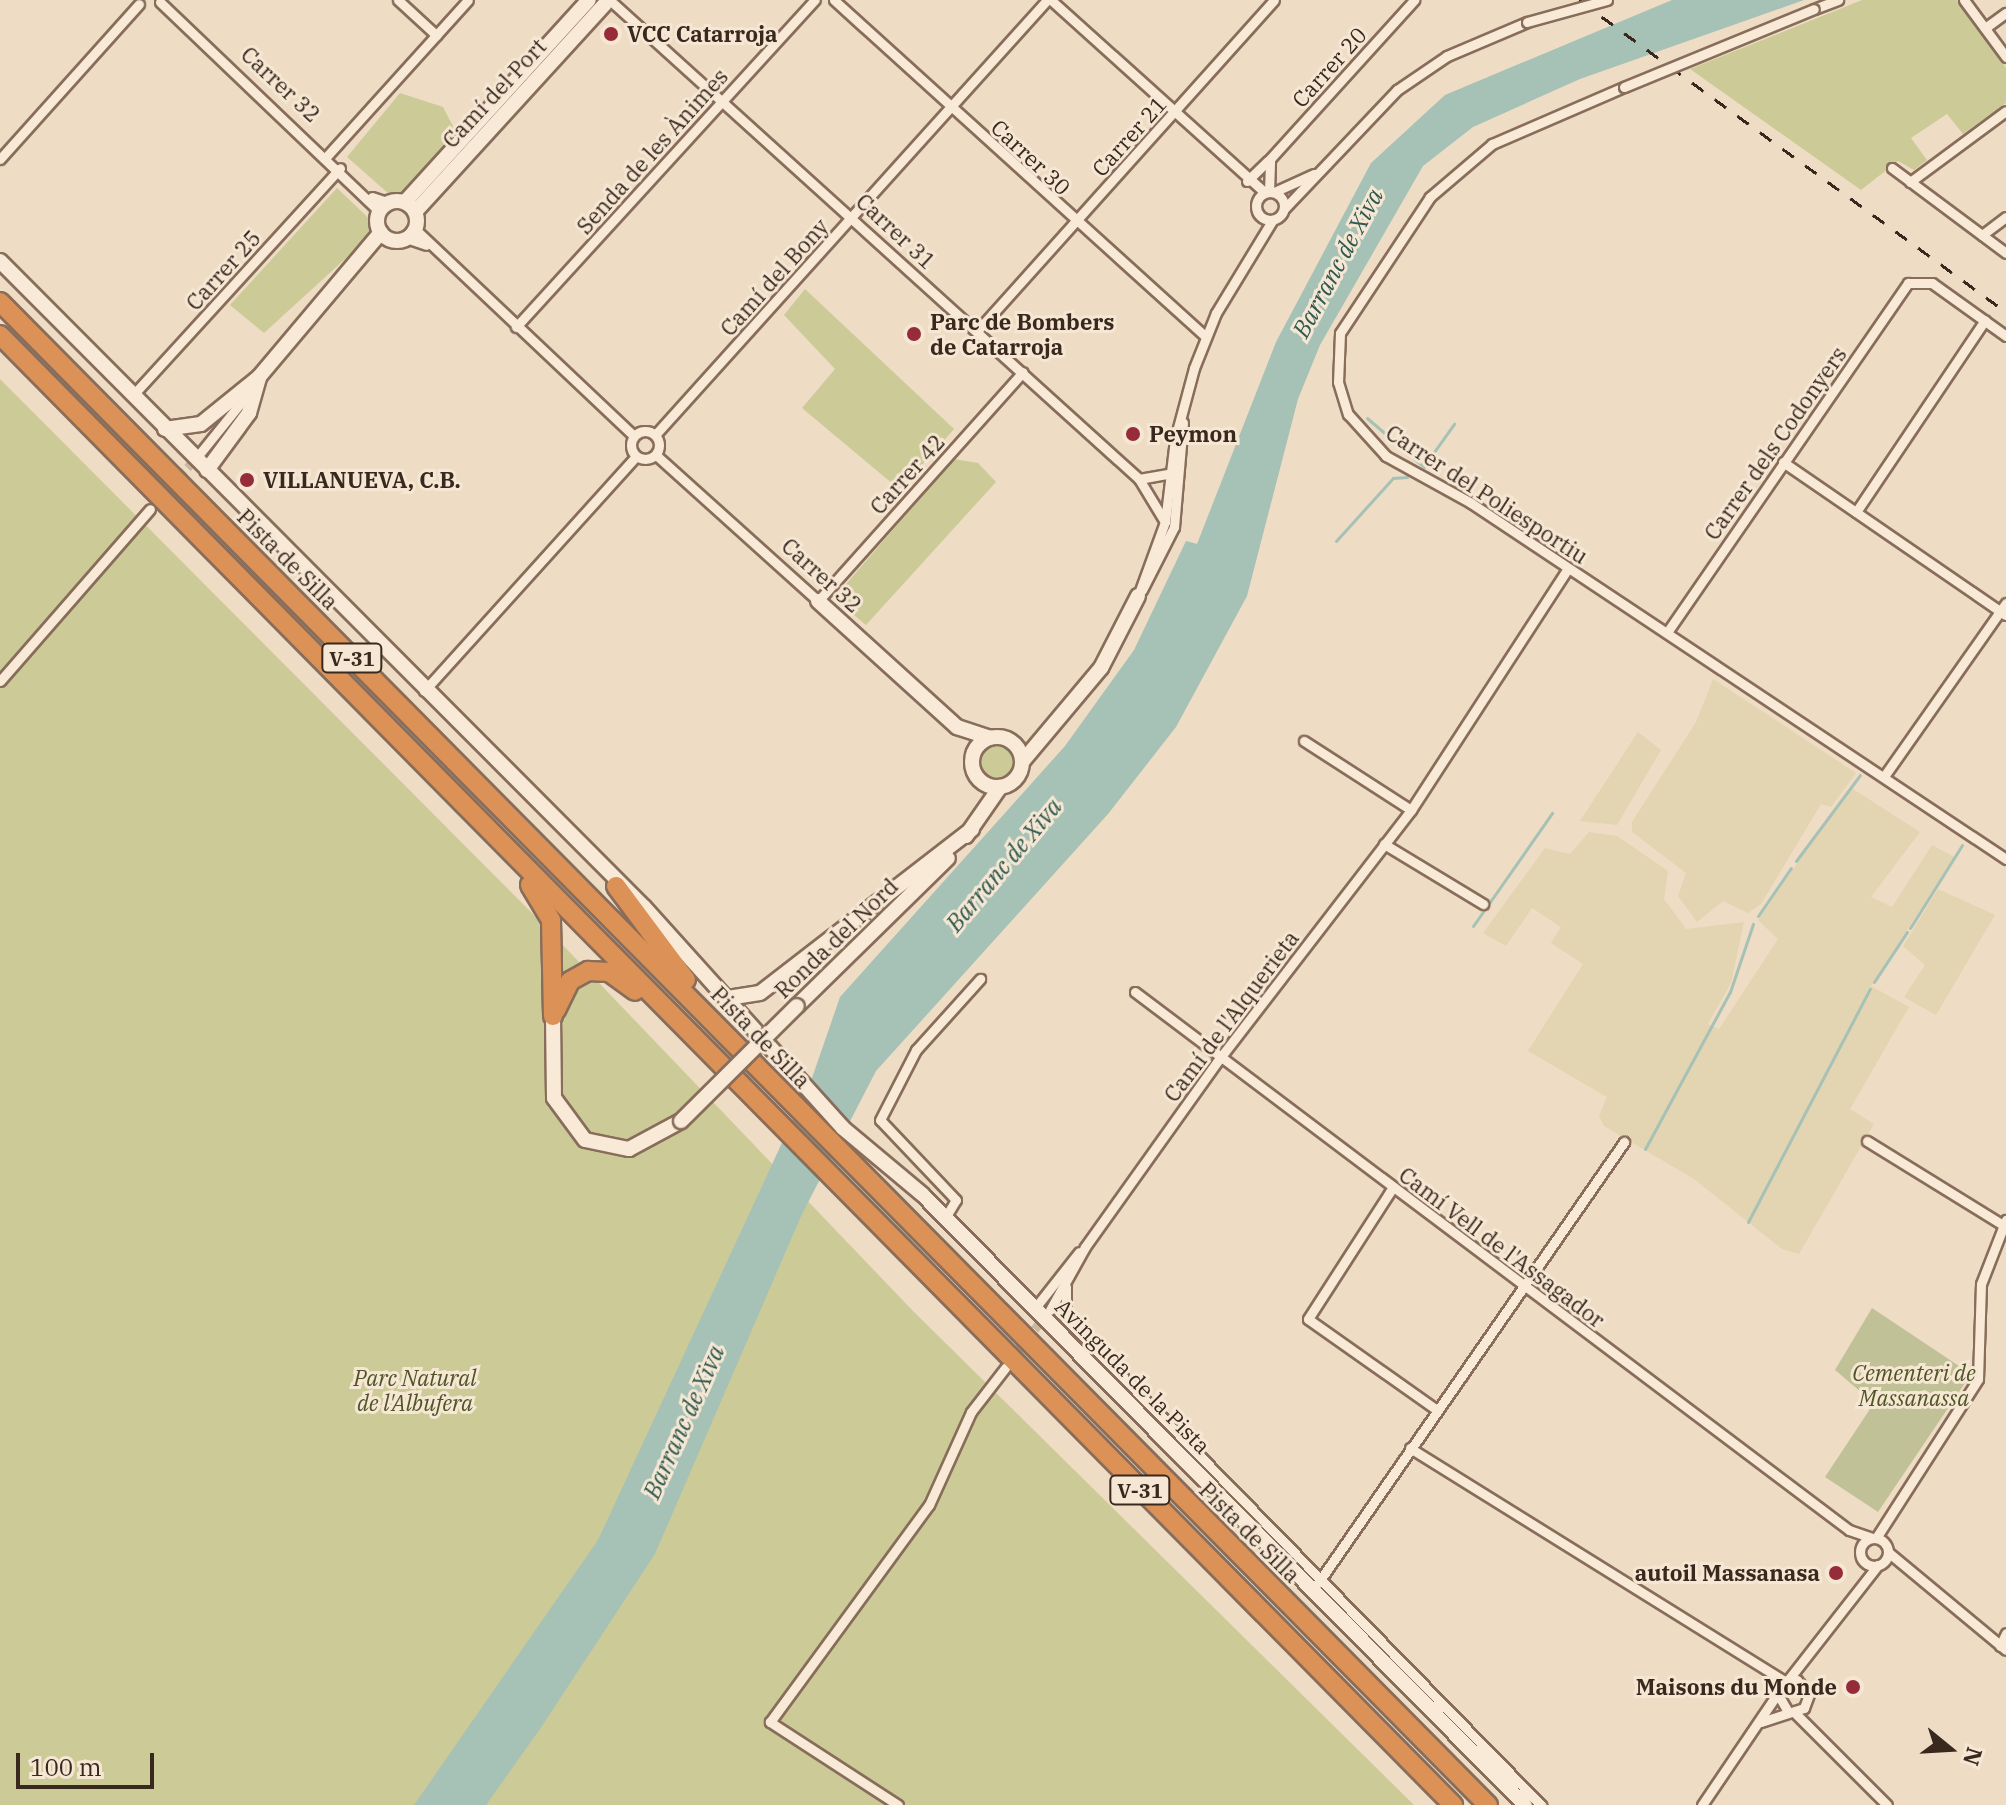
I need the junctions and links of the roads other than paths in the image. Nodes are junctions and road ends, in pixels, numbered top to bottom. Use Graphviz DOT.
graph roads {
  1 [pos="398,0"];
  2 [pos="468,0"];
  3 [pos="815,0"];
  4 [pos="834,0"];
  5 [pos="1049,0"];
  6 [pos="1274,0"];
  7 [pos="1414,0"];
  8 [pos="1607,0"];
  9 [pos="1838,0"];
  10 [pos="1964,0"];
  11 [pos="160,1"];
  12 [pos="137,2"];
  13 [pos="610,2"];
  14 [pos="2006,13"];
  15 [pos="1985,28"];
  16 [pos="436,35"];
  17 [pos="2006,57"];
  18 [pos="725,98"];
  19 [pos="951,108"];
  20 [pos="2006,111"];
  21 [pos="1174,113"];
  22 [pos="327,156"];
  23 [pos="0,159"];
  24 [pos="1270,159"];
  25 [pos="340,168"];
  26 [pos="1892,168"];
  27 [pos="1320,170"];
  28 [pos="1910,182"];
  29 [pos="1249,183"];
  30 [pos="1269,192"];
  31 [pos="1256,202"];
  32 [pos="384,207"];
  33 [pos="410,207"];
  34 [pos="1284,209"];
  35 [pos="854,216"];
  36 [pos="1260,217"];
  37 [pos="2006,217"];
  38 [pos="1272,221"];
  39 [pos="1075,222"];
  40 [pos="411,234"];
  41 [pos="1982,235"];
  42 [pos="386,236"];
  43 [pos="1259,236"];
  44 [pos="2006,253"];
  45 [pos="0,261"];
  46 [pos="0,302"];
  47 [pos="1985,320"];
  48 [pos="516,327"];
  49 [pos="978,330"];
  50 [pos="0,335"];
  51 [pos="2006,336"];
  52 [pos="1206,337"];
  53 [pos="1023,372"];
  54 [pos="259,377"];
  55 [pos="133,395"];
  56 [pos="1183,413"];
  57 [pos="165,429"];
  58 [pos="655,435"];
  59 [pos="634,436"];
  60 [pos="201,452"];
  61 [pos="656,455"];
  62 [pos="636,456"];
  63 [pos="1783,462"];
  64 [pos="207,470"];
  65 [pos="1173,473"];
  66 [pos="1139,479"];
  67 [pos="150,509"];
  68 [pos="1856,512"];
  69 [pos="1165,522"];
  70 [pos="1568,568"];
  71 [pos="1138,596"];
  72 [pos="818,601"];
  73 [pos="2004,610"];
  74 [pos="1668,631"];
  75 [pos="0,681"];
  76 [pos="424,691"];
  77 [pos="1059,726"];
  78 [pos="957,727"];
  79 [pos="990,738"];
  80 [pos="1304,741"];
  81 [pos="1014,743"];
  82 [pos="974,755"];
  83 [pos="1022,762"];
  84 [pos="1885,775"];
  85 [pos="979,779"];
  86 [pos="1000,787"];
  87 [pos="1411,810"];
  88 [pos="980,814"];
  89 [pos="972,829"];
  90 [pos="492,835"];
  91 [pos="1384,844"];
  92 [pos="2006,859"];
  93 [pos="616,886"];
  94 [pos="1483,904"];
  95 [pos="980,979"];
  96 [pos="1135,992"];
  97 [pos="728,998"];
  98 [pos="706,1012"];
  99 [pos="553,1016"];
  100 [pos="699,1044"];
  101 [pos="1220,1058"];
  102 [pos="1867,1141"];
  103 [pos="1624,1142"];
  104 [pos="1393,1187"];
  105 [pos="945,1218"];
  106 [pos="2005,1224"];
  107 [pos="1085,1247"];
  108 [pos="1068,1276"];
  109 [pos="1525,1285"];
  110 [pos="1042,1309"];
  111 [pos="1087,1360"];
  112 [pos="1110,1367"];
  113 [pos="1005,1368"];
  114 [pos="1437,1410"];
  115 [pos="1152,1418"];
  116 [pos="1177,1444"];
  117 [pos="1410,1448"];
  118 [pos="1898,1514"];
  119 [pos="1849,1530"];
  120 [pos="1874,1538"];
  121 [pos="1888,1549"];
  122 [pos="1861,1554"];
  123 [pos="1879,1565"];
  124 [pos="1908,1575"];
  125 [pos="1859,1584"];
  126 [pos="1316,1585"];
  127 [pos="2006,1633"];
  128 [pos="2003,1648"];
  129 [pos="1807,1657"];
  130 [pos="1761,1672"];
  131 [pos="1787,1680"];
  132 [pos="1804,1684"];
  133 [pos="1776,1694"];
  134 [pos="1807,1705"];
  135 [pos="1791,1713"];
  136 [pos="1761,1722"];
  137 [pos="1813,1727"];
  138 [pos="898,1805"];
  139 [pos="1453,1805"];
  140 [pos="1488,1805"];
  141 [pos="1525,1805"];
  142 [pos="1541,1805"];
  143 [pos="1702,1805"];
  144 [pos="1887,1805"];
  1 -- 16 [label="street"];
  2 -- 16 [label="street"];
  3 -- 18 [label="street, Senda de les Ànimes"];
  4 -- 19 [label="street, Carrer 30"];
  5 -- 19 [label="street, Camí del Bony"];
  5 -- 21 [label="street"];
  6 -- 21 [label="street, Carrer 21"];
  7 -- 24 [label="street, Carrer 20"];
  8 -- 27 [label="street, bridge"];
  9 -- 70 [label="street, Carrer del Poliesportiu, bridge"];
  10 -- 15 [label="street"];
  11 -- 12 [label="street"];
  11 -- 22 [label="street, Carrer 32"];
  12 -- 23 [label="street"];
  13 -- 18 [label="street, Carrer 31"];
  13 -- 33 [label="street, Camí del Port"];
  14 -- 15 [label="street"];
  15 -- 17 [label="street"];
  16 -- 22 [label="street"];
  18 -- 35 [label="street, Carrer 31"];
  18 -- 48 [label="street, Senda de les Ànimes"];
  19 -- 35 [label="street, Camí del Bony"];
  19 -- 39 [label="street, Carrer 30"];
  20 -- 28 [label="street"];
  21 -- 29 [label="street"];
  21 -- 39 [label="street, Carrer 21"];
  22 -- 25 [label="street, Carrer 32"];
  24 -- 29 [label="street, Carrer 20"];
  24 -- 30 [label="street"];
  25 -- 32 [label="street, Carrer 32"];
  25 -- 55 [label="street, Carrer 25"];
  26 -- 28 [label="street"];
  27 -- 30 [label="street"];
  27 -- 34 [label="street"];
  28 -- 41 [label="street"];
  29 -- 30 [label="street"];
  29 -- 31 [label="street"];
  30 -- 31 [label="street"];
  30 -- 34 [label="street"];
  31 -- 36 [label="street"];
  32 -- 33 [label="street"];
  32 -- 42 [label="street"];
  33 -- 40 [label="street"];
  34 -- 38 [label="street"];
  35 -- 49 [label="street, Carrer 31"];
  35 -- 58 [label="street, Camí del Bony"];
  36 -- 38 [label="street"];
  36 -- 43 [label="street"];
  37 -- 41 [label="street"];
  38 -- 43 [label="street"];
  39 -- 49 [label="street, Carrer 21"];
  39 -- 52 [label="street, Carrer 30"];
  40 -- 42 [label="street"];
  40 -- 48 [label="street"];
  41 -- 44 [label="street"];
  42 -- 54 [label="street"];
  43 -- 52 [label="street"];
  45 -- 55 [label="street, Avinguda de la Pista"];
  46 -- 98 [label="highway, Pista de Silla / V-31"];
  47 -- 51 [label="street"];
  47 -- 63 [label="street, Carrer dels Codonyers"];
  47 -- 68 [label="street"];
  48 -- 59 [label="street"];
  49 -- 53 [label="street, Carrer 31"];
  50 -- 90 [label="highway, V-31"];
  52 -- 56 [label="street"];
  53 -- 66 [label="street, Carrer 31"];
  53 -- 72 [label="street, Carrer 42"];
  54 -- 57 [label="street"];
  54 -- 60 [label="street"];
  54 -- 64 [label="street"];
  55 -- 57 [label="street, Avinguda de la Pista"];
  56 -- 65 [label="street"];
  56 -- 71 [label="street"];
  57 -- 64 [label="street, Avinguda de la Pista"];
  58 -- 59 [label="street"];
  58 -- 61 [label="street"];
  59 -- 62 [label="street"];
  61 -- 62 [label="street"];
  61 -- 72 [label="street, Carrer 32"];
  62 -- 76 [label="street"];
  63 -- 68 [label="street"];
  63 -- 74 [label="street, Carrer dels Codonyers"];
  64 -- 76 [label="street, Avinguda de la Pista"];
  65 -- 66 [label="street"];
  65 -- 69 [label="street"];
  66 -- 69 [label="street, Carrer 31"];
  67 -- 75 [label="street"];
  68 -- 73 [label="street"];
  69 -- 71 [label="street"];
  70 -- 74 [label="street, Carrer del Poliesportiu"];
  70 -- 87 [label="street, Camí de l'Alquerieta"];
  71 -- 77 [label="street"];
  72 -- 78 [label="street, Carrer 32"];
  73 -- 84 [label="street"];
  74 -- 84 [label="street, Carrer del Poliesportiu"];
  76 -- 93 [label="street, Avinguda de la Pista"];
  77 -- 81 [label="street"];
  77 -- 83 [label="street"];
  78 -- 79 [label="street, Carrer 32"];
  78 -- 82 [label="street, Carrer 32"];
  79 -- 81 [label="street"];
  79 -- 82 [label="street"];
  80 -- 87 [label="street"];
  81 -- 83 [label="street"];
  82 -- 85 [label="street"];
  83 -- 86 [label="street"];
  84 -- 92 [label="street, Carrer del Poliesportiu"];
  85 -- 86 [label="street"];
  85 -- 88 [label="street, Ronda del Nord"];
  86 -- 88 [label="street, Ronda del Nord"];
  87 -- 91 [label="street, Camí de l'Alquerieta"];
  88 -- 89 [label="street, Ronda del Nord"];
  89 -- 97 [label="street"];
  89 -- 99 [label="street, Ronda del Nord, bridge"];
  90 -- 99 [label="highway"];
  90 -- 100 [label="highway, V-31"];
  91 -- 94 [label="street"];
  91 -- 101 [label="street, Camí de l'Alquerieta"];
  93 -- 97 [label="street, Avinguda de la Pista"];
  93 -- 98 [label="highway"];
  95 -- 105 [label="street"];
  96 -- 101 [label="street, Camí Vell de l'Assagador"];
  97 -- 105 [label="street, Avinguda de la Pista"];
  98 -- 140 [label="highway, Pista de Silla / V-31"];
  99 -- 100 [label="highway"];
  100 -- 139 [label="highway, V-31"];
  101 -- 104 [label="street, Camí Vell de l'Assagador"];
  101 -- 107 [label="street, Camí de l'Alquerieta"];
  102 -- 106 [label="street"];
  103 -- 109 [label="street"];
  104 -- 109 [label="street, Camí Vell de l'Assagador"];
  104 -- 114 [label="street"];
  105 -- 110 [label="street, Avinguda de la Pista"];
  106 -- 118 [label="street"];
  107 -- 108 [label="street, Camí de l'Alquerieta"];
  107 -- 110 [label="street, Camí de l'Alquerieta"];
  108 -- 110 [label="street, Camí de l'Alquerieta"];
  108 -- 112 [label="street, Avinguda de la Pista"];
  109 -- 114 [label="street"];
  109 -- 119 [label="street, Camí Vell de l'Assagador"];
  110 -- 111 [label="street, Avinguda de la Pista"];
  111 -- 112 [label="street"];
  111 -- 115 [label="street, Avinguda de la Pista"];
  112 -- 115 [label="street, Avinguda de la Pista"];
  113 -- 138 [label="street"];
  114 -- 117 [label="street"];
  115 -- 116 [label="street, Avinguda de la Pista"];
  115 -- 116 [label="street"];
  116 -- 126 [label="street, Avinguda de la Pista"];
  117 -- 126 [label="street"];
  117 -- 130 [label="street"];
  118 -- 120 [label="street"];
  118 -- 121 [label="street"];
  119 -- 120 [label="street, Camí Vell de l'Assagador"];
  119 -- 122 [label="street, Camí Vell de l'Assagador"];
  120 -- 121 [label="street, Camí Vell de l'Assagador"];
  120 -- 122 [label="street"];
  121 -- 123 [label="street"];
  121 -- 124 [label="street"];
  122 -- 123 [label="street"];
  122 -- 125 [label="street"];
  123 -- 124 [label="street"];
  123 -- 125 [label="street"];
  124 -- 128 [label="street"];
  125 -- 129 [label="street"];
  126 -- 141 [label="street, Avinguda de la Pista"];
  126 -- 142 [label="street, Avinguda de la Pista"];
  127 -- 128 [label="street"];
  129 -- 131 [label="street"];
  129 -- 132 [label="street"];
  130 -- 131 [label="street"];
  130 -- 133 [label="street"];
  131 -- 132 [label="street"];
  131 -- 133 [label="street"];
  132 -- 134 [label="street"];
  133 -- 135 [label="street"];
  133 -- 136 [label="street"];
  134 -- 135 [label="street"];
  134 -- 137 [label="street"];
  135 -- 136 [label="street"];
  135 -- 137 [label="street"];
  136 -- 143 [label="street"];
  137 -- 144 [label="street"];
}
